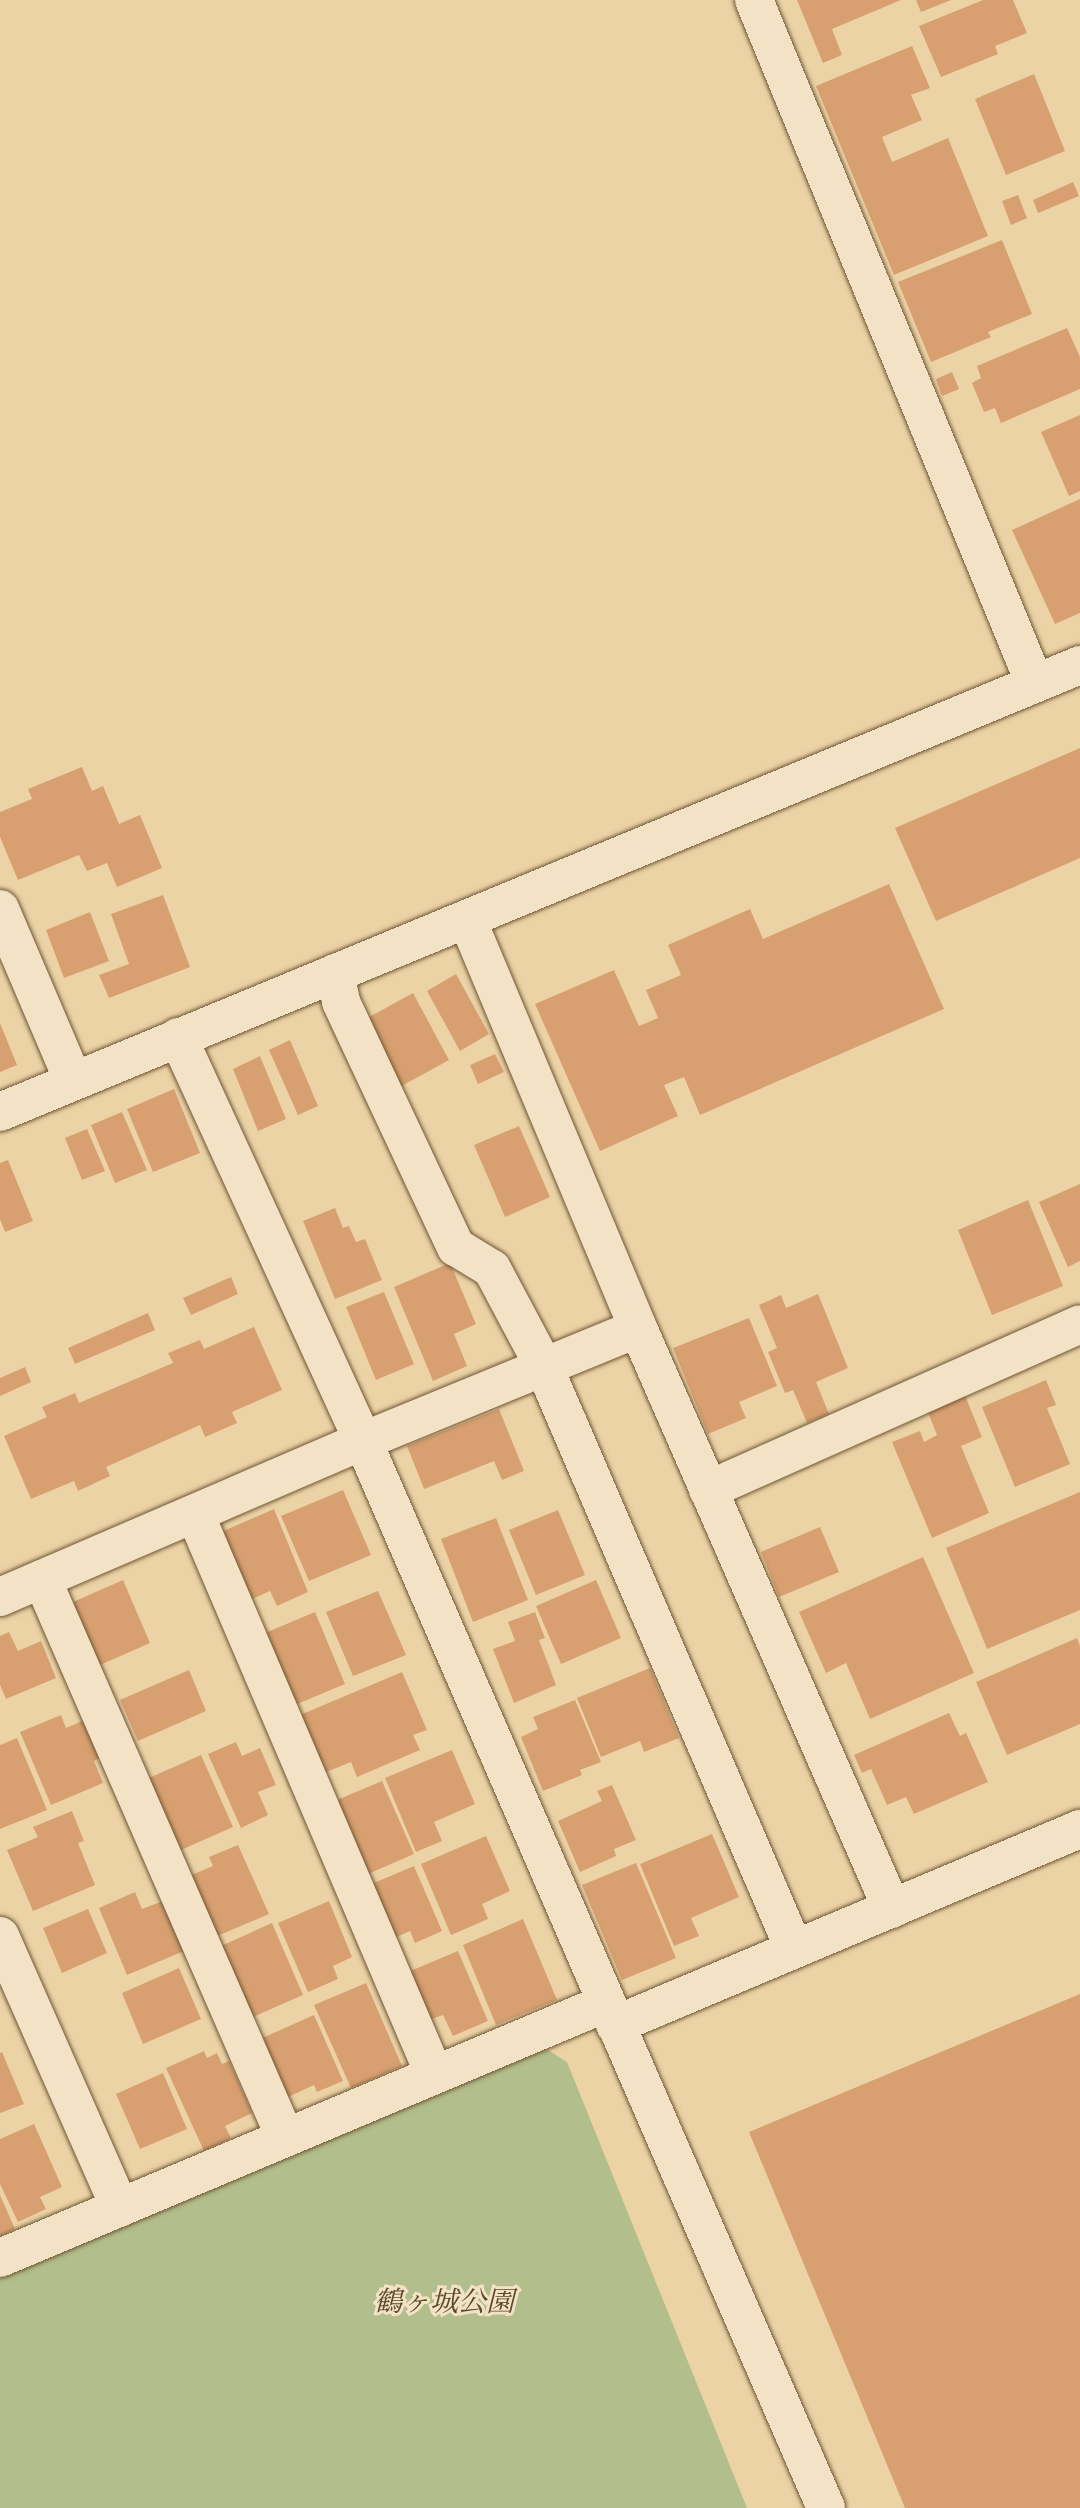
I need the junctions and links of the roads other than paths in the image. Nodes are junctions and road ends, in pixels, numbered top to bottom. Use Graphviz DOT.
graph roads {
  1 [pos="754,0"];
  2 [pos="1080,665"];
  3 [pos="1035,684"];
  4 [pos="0,909"];
  5 [pos="467,919"];
  6 [pos="335,973"];
  7 [pos="178,1037"];
  8 [pos="73,1080"];
  9 [pos="0,1112"];
  10 [pos="1080,1324"];
  11 [pos="638,1328"];
  12 [pos="544,1367"];
  13 [pos="363,1441"];
  14 [pos="708,1490"];
  15 [pos="195,1514"];
  16 [pos="42,1579"];
  17 [pos="0,1597"];
  18 [pos="1080,1829"];
  19 [pos="892,1909"];
  20 [pos="0,1936"];
  21 [pos="794,1949"];
  22 [pos="610,2014"];
  23 [pos="434,2074"];
  24 [pos="285,2137"];
  25 [pos="120,2208"];
  26 [pos="0,2258"];
  27 [pos="826,2508"];
  1 -- 3 [label="street"];
  2 -- 3 [label="street"];
  3 -- 5 [label="street"];
  4 -- 8 [label="street"];
  5 -- 6 [label="street"];
  5 -- 11 [label="street"];
  6 -- 7 [label="street"];
  6 -- 12 [label="street"];
  7 -- 8 [label="street"];
  7 -- 13 [label="street"];
  8 -- 9 [label="street"];
  10 -- 14 [label="street"];
  11 -- 12 [label="street"];
  11 -- 14 [label="street"];
  12 -- 13 [label="street"];
  12 -- 21 [label="street"];
  13 -- 15 [label="street"];
  13 -- 22 [label="street"];
  14 -- 19 [label="street"];
  15 -- 16 [label="street"];
  15 -- 23 [label="street"];
  16 -- 17 [label="street"];
  16 -- 24 [label="street"];
  18 -- 19 [label="street"];
  19 -- 21 [label="street"];
  20 -- 25 [label="street"];
  21 -- 22 [label="street"];
  22 -- 23 [label="street"];
  22 -- 27 [label="street"];
  23 -- 24 [label="street"];
  24 -- 25 [label="street"];
  25 -- 26 [label="street"];
}
